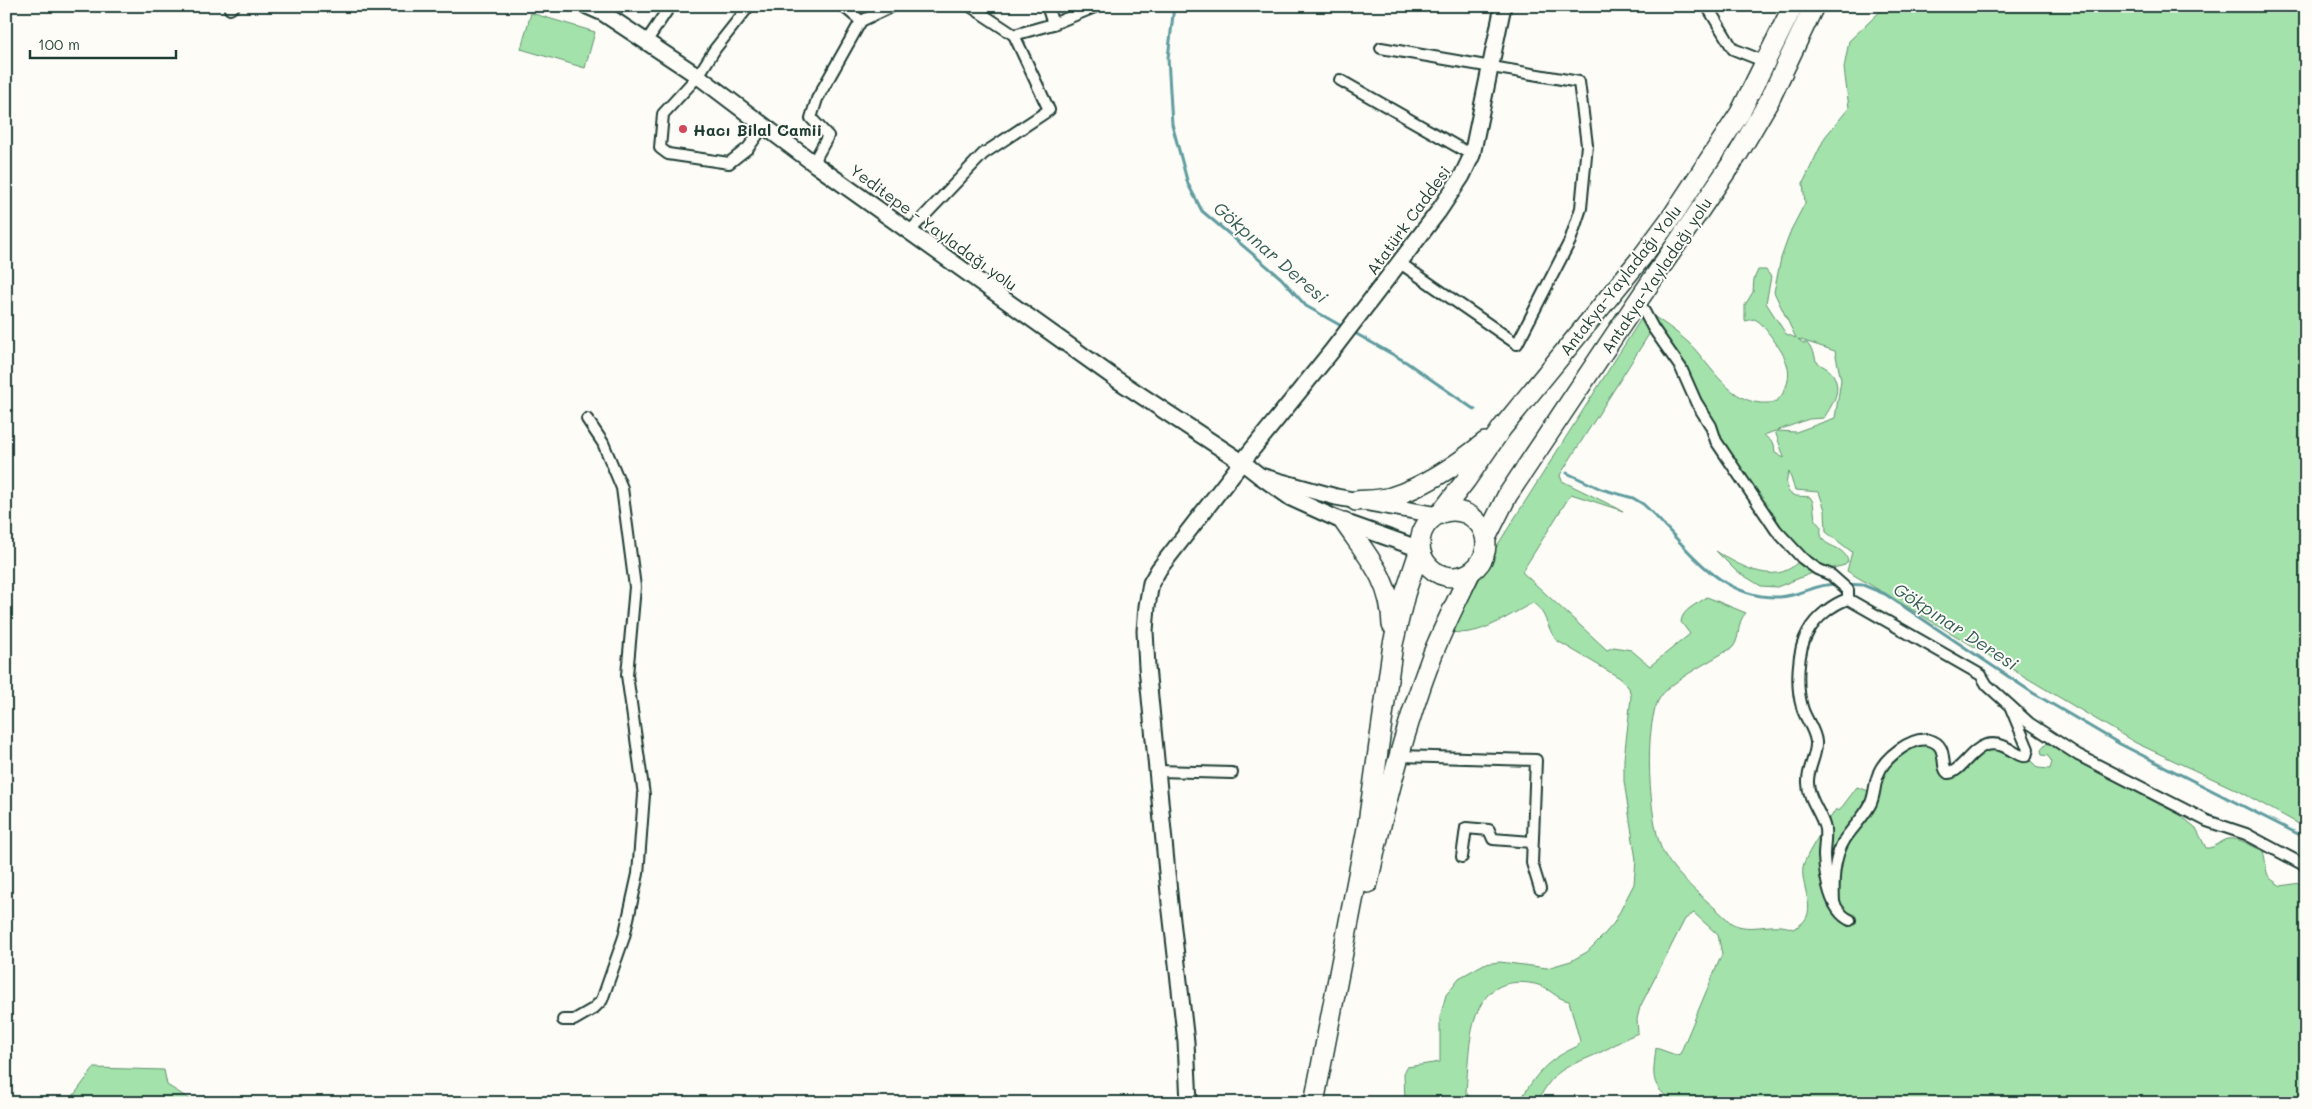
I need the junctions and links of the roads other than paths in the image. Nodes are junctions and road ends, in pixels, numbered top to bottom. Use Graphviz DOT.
graph roads {
  1 [pos="587,6"];
  2 [pos="670,6"];
  3 [pos="749,6"];
  4 [pos="843,6"];
  5 [pos="893,6"];
  6 [pos="970,6"];
  7 [pos="1047,6"];
  8 [pos="1097,6"];
  9 [pos="1503,6"];
  10 [pos="1707,6"];
  11 [pos="1793,6"];
  12 [pos="1814,6"];
  13 [pos="861,21"];
  14 [pos="1053,24"];
  15 [pos="1014,35"];
  16 [pos="646,42"];
  17 [pos="1381,48"];
  18 [pos="1766,62"];
  19 [pos="1490,66"];
  20 [pos="698,76"];
  21 [pos="1340,80"];
  22 [pos="764,126"];
  23 [pos="1472,155"];
  24 [pos="816,165"];
  25 [pos="910,232"];
  26 [pos="1400,263"];
  27 [pos="1638,300"];
  28 [pos="587,419"];
  29 [pos="1502,428"];
  30 [pos="1242,462"];
  31 [pos="1260,476"];
  32 [pos="1356,501"];
  33 [pos="1438,515"];
  34 [pos="1344,522"];
  35 [pos="1486,538"];
  36 [pos="1420,549"];
  37 [pos="1470,573"];
  38 [pos="1848,594"];
  39 [pos="1392,644"];
  40 [pos="2009,704"];
  41 [pos="1400,756"];
  42 [pos="1158,771"];
  43 [pos="1232,773"];
  44 [pos="1532,842"];
  45 [pos="1462,857"];
  46 [pos="2306,866"];
  47 [pos="1540,889"];
  48 [pos="1834,903"];
  49 [pos="1850,920"];
  50 [pos="564,1020"];
  51 [pos="1189,1103"];
  52 [pos="1314,1103"];
  53 [pos="1327,1103"];
  1 -- 16 [label="main road, Yeditepe - Yayladağı yolu"];
  2 -- 16 [label="street"];
  3 -- 20 [label="street"];
  4 -- 13 [label="street"];
  5 -- 13 [label="street"];
  6 -- 15 [label="street"];
  7 -- 14 [label="street"];
  8 -- 14 [label="street"];
  9 -- 19 [label="main road, Atatürk Caddesi"];
  10 -- 18 [label="street"];
  11 -- 18 [label="highway, Antakya-Yayladağı Yolu"];
  12 -- 27 [label="highway, Antakya-Yayladağı yolu"];
  13 -- 24 [label="street"];
  14 -- 15 [label="street"];
  15 -- 25 [label="street"];
  16 -- 20 [label="main road, Yeditepe - Yayladağı yolu"];
  17 -- 19 [label="street"];
  18 -- 29 [label="highway, Antakya-Yayladağı Yolu"];
  19 -- 23 [label="main road, Atatürk Caddesi"];
  19 -- 26 [label="street"];
  20 -- 22 [label="main road, Yeditepe - Yayladağı yolu"];
  20 -- 22 [label="street"];
  21 -- 23 [label="street"];
  22 -- 24 [label="main road, Yeditepe - Yayladağı yolu"];
  23 -- 26 [label="main road, Atatürk Caddesi"];
  24 -- 25 [label="main road, Yeditepe - Yayladağı yolu"];
  25 -- 30 [label="main road, Yeditepe - Yayladağı yolu"];
  26 -- 30 [label="main road, Atatürk Caddesi"];
  27 -- 35 [label="highway, Antakya-Yayladağı yolu"];
  27 -- 38 [label="street"];
  28 -- 50 [label="street"];
  29 -- 32 [label="highway"];
  29 -- 33 [label="highway, Antakya-Yayladağı Yolu"];
  30 -- 31 [label="main road, Yeditepe - Yayladağı yolu"];
  30 -- 42 [label="main road, Atatürk Caddesi"];
  31 -- 32 [label="main road, Yeditepe - Yayladağı yolu"];
  31 -- 34 [label="main road, Yeditepe - Yayladağı yolu"];
  32 -- 33 [label="main road, Yeditepe - Yayladağı yolu"];
  33 -- 35 [label="highway"];
  33 -- 36 [label="highway"];
  34 -- 36 [label="main road, Yeditepe - Yayladağı yolu"];
  34 -- 39 [label="highway"];
  35 -- 37 [label="highway"];
  36 -- 37 [label="highway"];
  36 -- 39 [label="highway"];
  37 -- 41 [label="highway"];
  38 -- 40 [label="street"];
  38 -- 48 [label="street"];
  39 -- 52 [label="highway"];
  40 -- 46 [label="street"];
  40 -- 48 [label="street"];
  41 -- 44 [label="street"];
  41 -- 53 [label="highway"];
  42 -- 43 [label="street"];
  42 -- 51 [label="main road, Atatürk Caddesi"];
  44 -- 45 [label="street"];
  44 -- 47 [label="street"];
  48 -- 49 [label="street"];
}
